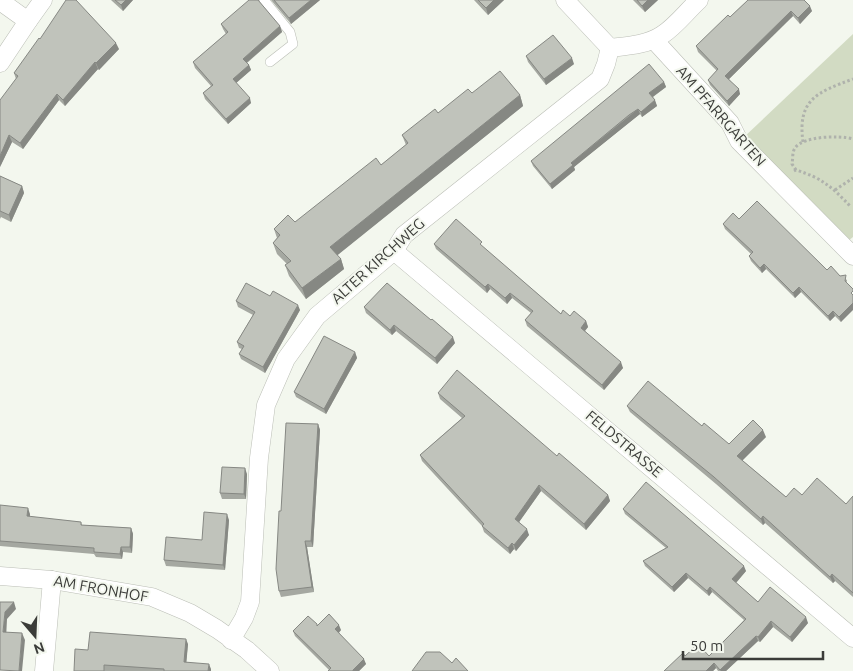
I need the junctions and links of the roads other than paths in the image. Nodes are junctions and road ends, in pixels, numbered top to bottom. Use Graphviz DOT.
graph roads {
  1 [pos="43,0"];
  2 [pos="264,0"];
  3 [pos="565,0"];
  4 [pos="699,0"];
  5 [pos="0,1"];
  6 [pos="28,21"];
  7 [pos="654,40"];
  8 [pos="610,48"];
  9 [pos="270,62"];
  10 [pos="0,63"];
  11 [pos="394,251"];
  12 [pos="853,256"];
  13 [pos="0,576"];
  14 [pos="52,580"];
  15 [pos="853,638"];
  16 [pos="231,640"];
  17 [pos="44,671"];
  18 [pos="270,671"];
  1 -- 6 [label="street"];
  2 -- 9 [label="lane"];
  3 -- 8 [label="street"];
  4 -- 7 [label="street"];
  5 -- 6 [label="street"];
  6 -- 10 [label="street"];
  7 -- 8 [label="street"];
  7 -- 12 [label="street, AM PFARRGARTEN"];
  8 -- 11 [label="street, ALTER KIRCHWEG"];
  11 -- 15 [label="street, FELDSTRASSE"];
  11 -- 16 [label="street, ALTER KIRCHWEG"];
  13 -- 14 [label="street, AM FRONHOF"];
  14 -- 16 [label="street, AM FRONHOF"];
  14 -- 17 [label="street"];
  16 -- 18 [label="street, AM FRONHOF"];
}
